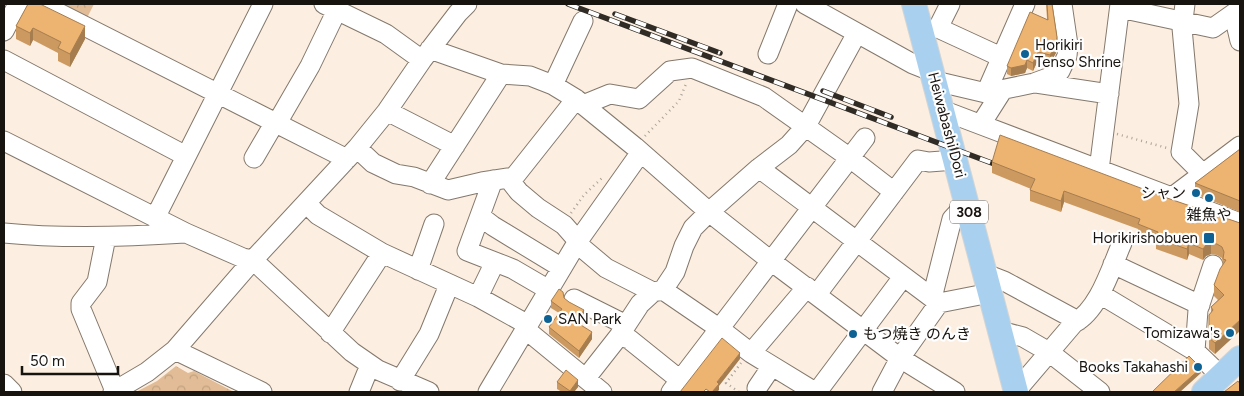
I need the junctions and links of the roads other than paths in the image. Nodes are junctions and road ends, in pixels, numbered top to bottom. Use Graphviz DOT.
graph roads {
  1 [pos="18,4"];
  2 [pos="42,4"];
  3 [pos="263,4"];
  4 [pos="467,4"];
  5 [pos="788,4"];
  6 [pos="806,4"];
  7 [pos="914,4"];
  8 [pos="950,4"];
  9 [pos="1025,4"];
  10 [pos="1062,4"];
  11 [pos="1120,6"];
  12 [pos="330,7"];
  13 [pos="1185,12"];
  14 [pos="1237,12"];
  15 [pos="584,21"];
  16 [pos="930,30"];
  17 [pos="4,31"];
  18 [pos="857,33"];
  19 [pos="1240,41"];
  20 [pos="426,54"];
  21 [pos="768,54"];
  22 [pos="1001,58"];
  23 [pos="4,60"];
  24 [pos="501,74"];
  25 [pos="934,76"];
  26 [pos="1034,83"];
  27 [pos="553,85"];
  28 [pos="994,92"];
  29 [pos="218,93"];
  30 [pos="1109,94"];
  31 [pos="580,102"];
  32 [pos="942,110"];
  33 [pos="387,111"];
  34 [pos="276,122"];
  35 [pos="981,124"];
  36 [pos="806,126"];
  37 [pos="865,138"];
  38 [pos="4,141"];
  39 [pos="455,146"];
  40 [pos="1240,146"];
  41 [pos="641,152"];
  42 [pos="352,154"];
  43 [pos="186,156"];
  44 [pos="254,158"];
  45 [pos="850,158"];
  46 [pos="955,160"];
  47 [pos="759,168"];
  48 [pos="1098,170"];
  49 [pos="1202,173"];
  50 [pos="502,181"];
  51 [pos="430,184"];
  52 [pos="894,192"];
  53 [pos="1171,198"];
  54 [pos="306,203"];
  55 [pos="967,203"];
  56 [pos="811,207"];
  57 [pos="709,212"];
  58 [pos="480,216"];
  59 [pos="155,218"];
  60 [pos="1240,223"];
  61 [pos="434,224"];
  62 [pos="4,233"];
  63 [pos="186,233"];
  64 [pos="106,237"];
  65 [pos="578,241"];
  66 [pos="856,242"];
  67 [pos="1122,243"];
  68 [pos="382,253"];
  69 [pos="253,260"];
  70 [pos="771,261"];
  71 [pos="495,262"];
  72 [pos="1113,264"];
  73 [pos="1212,266"];
  74 [pos="562,268"];
  75 [pos="418,270"];
  76 [pos="903,277"];
  77 [pos="988,284"];
  78 [pos="449,285"];
  79 [pos="549,290"];
  80 [pos="658,291"];
  81 [pos="812,291"];
  82 [pos="1100,294"];
  83 [pos="478,297"];
  84 [pos="574,299"];
  85 [pos="936,301"];
  86 [pos="1200,304"];
  87 [pos="1078,321"];
  88 [pos="527,328"];
  89 [pos="720,329"];
  90 [pos="623,330"];
  91 [pos="864,330"];
  92 [pos="1000,331"];
  93 [pos="330,333"];
  94 [pos="175,350"];
  95 [pos="1195,351"];
  96 [pos="1049,352"];
  97 [pos="750,353"];
  98 [pos="900,358"];
  99 [pos="370,365"];
  100 [pos="772,366"];
  101 [pos="1233,370"];
  102 [pos="400,381"];
  103 [pos="4,384"];
  104 [pos="590,386"];
  105 [pos="676,386"];
  106 [pos="1020,387"];
  107 [pos="757,388"];
  108 [pos="114,391"];
  109 [pos="12,392"];
  110 [pos="262,392"];
  111 [pos="359,392"];
  112 [pos="429,392"];
  113 [pos="488,392"];
  114 [pos="816,392"];
  115 [pos="882,392"];
  116 [pos="956,392"];
  117 [pos="1100,392"];
  118 [pos="1204,392"];
  1 -- 17 [label="street"];
  2 -- 29 [label="street"];
  3 -- 29 [label="street"];
  4 -- 20 [label="street"];
  5 -- 21 [label="street"];
  6 -- 18 [label="street"];
  7 -- 16 [label="main road, Heiwabashi Dori / 308"];
  8 -- 16 [label="street"];
  9 -- 22 [label="street"];
  10 -- 26 [label="street"];
  11 -- 13 [label="street"];
  11 -- 30 [label="street"];
  12 -- 20 [label="street"];
  12 -- 34 [label="street"];
  13 -- 14 [label="street"];
  13 -- 49 [label="street"];
  14 -- 19 [label="street"];
  15 -- 27 [label="street"];
  16 -- 22 [label="street"];
  16 -- 25 [label="main road, Heiwabashi Dori / 308"];
  18 -- 25 [label="street"];
  18 -- 36 [label="street"];
  20 -- 24 [label="street"];
  20 -- 33 [label="street"];
  22 -- 28 [label="street"];
  23 -- 43 [label="street"];
  24 -- 27 [label="street"];
  24 -- 39 [label="street"];
  25 -- 28 [label="street"];
  25 -- 32 [label="main road, Heiwabashi Dori / 308"];
  26 -- 28 [label="street"];
  26 -- 30 [label="street"];
  27 -- 31 [label="street"];
  28 -- 35 [label="street"];
  29 -- 34 [label="street"];
  29 -- 43 [label="street"];
  30 -- 48 [label="street"];
  31 -- 36 [label="street"];
  31 -- 41 [label="street"];
  31 -- 50 [label="street"];
  32 -- 35 [label="street"];
  32 -- 46 [label="main road, Heiwabashi Dori / 308"];
  33 -- 39 [label="street"];
  33 -- 42 [label="street"];
  34 -- 42 [label="street"];
  34 -- 44 [label="street"];
  35 -- 48 [label="street"];
  36 -- 45 [label="street"];
  36 -- 47 [label="street"];
  37 -- 45 [label="street"];
  38 -- 59 [label="street"];
  39 -- 51 [label="street"];
  40 -- 49 [label="street"];
  41 -- 57 [label="street"];
  41 -- 65 [label="street"];
  42 -- 51 [label="street"];
  42 -- 54 [label="street"];
  43 -- 59 [label="street"];
  45 -- 52 [label="street"];
  45 -- 56 [label="street"];
  46 -- 52 [label="street"];
  46 -- 55 [label="main road, Heiwabashi Dori / 308"];
  47 -- 56 [label="street"];
  47 -- 57 [label="street"];
  48 -- 53 [label="street"];
  49 -- 53 [label="street"];
  50 -- 51 [label="street"];
  50 -- 58 [label="street"];
  50 -- 65 [label="street"];
  52 -- 66 [label="street"];
  53 -- 60 [label="street"];
  54 -- 68 [label="street"];
  54 -- 69 [label="street"];
  55 -- 77 [label="main road, Heiwabashi Dori / 308"];
  55 -- 85 [label="street"];
  56 -- 66 [label="street"];
  56 -- 70 [label="street"];
  57 -- 70 [label="street"];
  57 -- 80 [label="street"];
  58 -- 71 [label="street"];
  58 -- 74 [label="street"];
  59 -- 63 [label="street"];
  61 -- 75 [label="street"];
  62 -- 64 [label="street"];
  63 -- 64 [label="street"];
  63 -- 69 [label="street"];
  64 -- 108 [label="street"];
  65 -- 74 [label="street"];
  65 -- 80 [label="street"];
  66 -- 76 [label="street"];
  66 -- 81 [label="street"];
  67 -- 72 [label="street"];
  68 -- 75 [label="street"];
  68 -- 93 [label="street"];
  69 -- 93 [label="street"];
  69 -- 94 [label="street"];
  70 -- 81 [label="street"];
  70 -- 89 [label="street"];
  71 -- 79 [label="street"];
  71 -- 83 [label="street"];
  72 -- 82 [label="street"];
  72 -- 86 [label="street"];
  73 -- 86 [label="street"];
  74 -- 79 [label="street"];
  75 -- 78 [label="street"];
  76 -- 85 [label="street"];
  76 -- 91 [label="street"];
  77 -- 85 [label="street"];
  77 -- 87 [label="street"];
  77 -- 92 [label="main road, Heiwabashi Dori / 308"];
  78 -- 83 [label="street"];
  78 -- 102 [label="street"];
  79 -- 88 [label="street"];
  80 -- 89 [label="street"];
  80 -- 90 [label="street"];
  81 -- 91 [label="street"];
  81 -- 97 [label="street"];
  82 -- 87 [label="street"];
  82 -- 95 [label="street"];
  83 -- 88 [label="street"];
  84 -- 90 [label="street"];
  85 -- 98 [label="street"];
  86 -- 95 [label="street"];
  87 -- 96 [label="street"];
  88 -- 104 [label="street"];
  88 -- 113 [label="street"];
  89 -- 97 [label="street"];
  89 -- 105 [label="street"];
  90 -- 104 [label="street"];
  90 -- 105 [label="street"];
  91 -- 98 [label="street"];
  91 -- 114 [label="street"];
  92 -- 96 [label="street"];
  92 -- 106 [label="main road, Heiwabashi Dori / 308"];
  93 -- 99 [label="street"];
  94 -- 108 [label="street"];
  94 -- 110 [label="street"];
  95 -- 101 [label="street"];
  96 -- 106 [label="street"];
  96 -- 117 [label="street"];
  97 -- 100 [label="street"];
  98 -- 115 [label="street"];
  98 -- 116 [label="street"];
  99 -- 102 [label="street"];
  99 -- 111 [label="street"];
  100 -- 107 [label="street"];
  100 -- 114 [label="street"];
  101 -- 118 [label="main road"];
  102 -- 112 [label="street"];
  103 -- 109 [label="street"];
}
